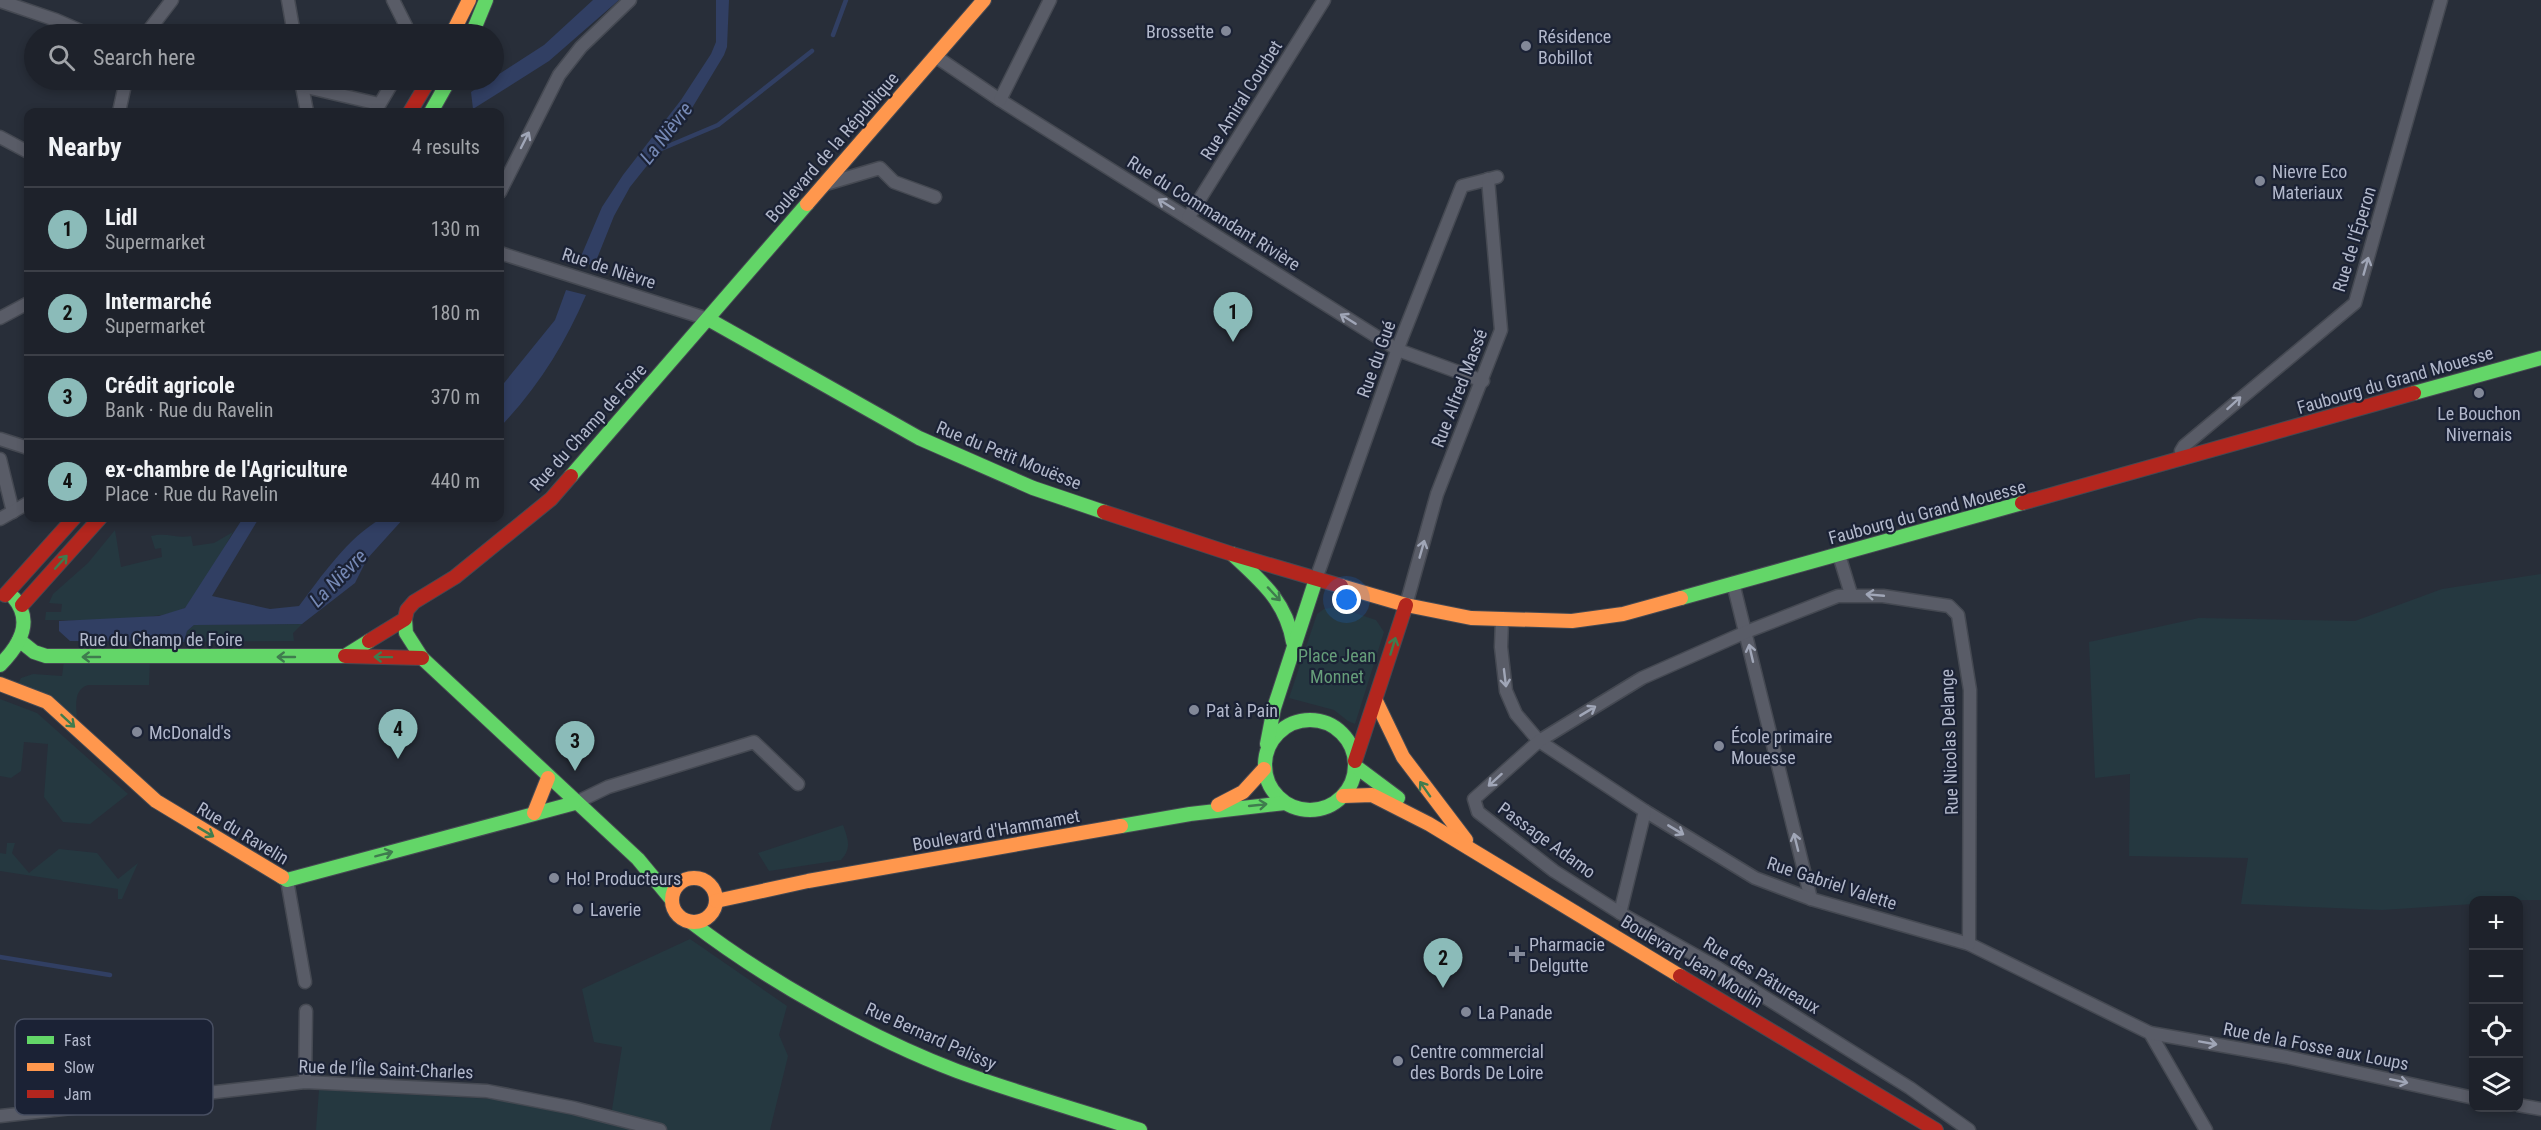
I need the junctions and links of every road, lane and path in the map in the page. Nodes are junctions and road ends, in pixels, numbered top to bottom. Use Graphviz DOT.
graph roads {
  1 [pos="172,0"];
  2 [pos="288,0"];
  3 [pos="393,0"];
  4 [pos="469,0"];
  5 [pos="486,0"];
  6 [pos="630,0"];
  7 [pos="984,0"];
  8 [pos="1050,0"];
  9 [pos="1324,0"];
  10 [pos="2441,0"];
  11 [pos="0,1"];
  12 [pos="66,24"];
  13 [pos="154,24"];
  14 [pos="292,24"];
  15 [pos="405,24"];
  16 [pos="458,24"];
  17 [pos="476,24"];
  18 [pos="935,56"];
  19 [pos="124,90"];
  20 [pos="303,90"];
  21 [pos="323,90"];
  22 [pos="388,90"];
  23 [pos="423,90"];
  24 [pos="443,90"];
  25 [pos="1000,100"];
  26 [pos="120,108"];
  27 [pos="306,108"];
  28 [pos="377,108"];
  29 [pos="412,108"];
  30 [pos="432,108"];
  31 [pos="0,137"];
  32 [pos="24,150"];
  33 [pos="1492,178"];
  34 [pos="504,184"];
  35 [pos="822,186"];
  36 [pos="935,197"];
  37 [pos="1188,218"];
  38 [pos="504,254"];
  39 [pos="24,305"];
  40 [pos="0,318"];
  41 [pos="708,319"];
  42 [pos="1398,351"];
  43 [pos="2541,358"];
  44 [pos="1483,381"];
  45 [pos="2207,428"];
  46 [pos="0,439"];
  47 [pos="24,447"];
  48 [pos="2218,448"];
  49 [pos="2183,458"];
  50 [pos="0,459"];
  51 [pos="24,505"];
  52 [pos="13,512"];
  53 [pos="0,519"];
  54 [pos="70,522"];
  55 [pos="96,522"];
  56 [pos="1232,554"];
  57 [pos="1839,555"];
  58 [pos="1316,579"];
  59 [pos="1733,584"];
  60 [pos="1851,594"];
  61 [pos="2,595"];
  62 [pos="22,605"];
  63 [pos="1406,605"];
  64 [pos="405,619"];
  65 [pos="1502,620"];
  66 [pos="1746,632"];
  67 [pos="19,640"];
  68 [pos="1293,647"];
  69 [pos="345,656"];
  70 [pos="422,658"];
  71 [pos="0,664"];
  72 [pos="0,684"];
  73 [pos="1376,701"];
  74 [pos="1539,741"];
  75 [pos="1265,762"];
  76 [pos="1355,764"];
  77 [pos="548,778"];
  78 [pos="798,784"];
  79 [pos="1343,796"];
  80 [pos="575,803"];
  81 [pos="1285,803"];
  82 [pos="1645,811"];
  83 [pos="534,813"];
  84 [pos="1190,814"];
  85 [pos="1429,824"];
  86 [pos="1474,851"];
  87 [pos="638,859"];
  88 [pos="287,880"];
  89 [pos="684,881"];
  90 [pos="714,895"];
  91 [pos="1810,899"];
  92 [pos="672,900"];
  93 [pos="1620,913"];
  94 [pos="709,916"];
  95 [pos="691,922"];
  96 [pos="1969,944"];
  97 [pos="753,963"];
  98 [pos="305,982"];
  99 [pos="306,1011"];
  100 [pos="2150,1033"];
  101 [pos="305,1082"];
  102 [pos="213,1092"];
  103 [pos="2469,1097"];
  104 [pos="2523,1106"];
  105 [pos="2541,1109"];
  106 [pos="15,1114"];
  107 [pos="0,1116"];
  108 [pos="660,1130"];
  109 [pos="1140,1130"];
  110 [pos="1936,1130"];
  111 [pos="1969,1130"];
  112 [pos="2206,1130"];
  1 -- 13 [label="street"];
  2 -- 14 [label="street"];
  3 -- 15 [label="street"];
  4 -- 16 [label="main road"];
  5 -- 17 [label="main road"];
  34 -- 6 [label="street, one-way"];
  7 -- 18 [label="main road, Boulevard de la République"];
  8 -- 25 [label="street"];
  9 -- 37 [label="street, Rue Amiral Courbet"];
  45 -- 10 [label="street, Rue de l'Éperon, one-way"];
  11 -- 12 [label="street"];
  18 -- 25 [label="street, Rue du Commandant Rivière"];
  18 -- 35 [label="main road, Boulevard de la République"];
  19 -- 26 [label="street"];
  20 -- 27 [label="street"];
  21 -- 28 [label="street"];
  22 -- 28 [label="street"];
  23 -- 29 [label="main road"];
  24 -- 30 [label="main road"];
  37 -- 25 [label="street, Rue du Commandant Rivière, one-way"];
  31 -- 32 [label="street"];
  33 -- 42 [label="street, Rue du Gué"];
  33 -- 44 [label="street, Rue Alfred Massé"];
  35 -- 36 [label="street"];
  35 -- 41 [label="main road, Boulevard de la République"];
  42 -- 37 [label="street, Rue du Commandant Rivière, one-way"];
  38 -- 41 [label="street, Rue de Nièvre"];
  39 -- 40 [label="street"];
  41 -- 56 [label="main road, Rue du Petit Mouësse"];
  41 -- 64 [label="main road, Rue du Champ de Foire"];
  42 -- 44 [label="street, Rue du Commandant Rivière"];
  42 -- 58 [label="street, Rue du Gué"];
  43 -- 48 [label="main road, Faubourg du Grand Mouesse"];
  63 -- 44 [label="street, Rue Alfred Massé, one-way"];
  45 -- 48 [label="street"];
  45 -- 49 [label="street, Rue de l'Éperon"];
  46 -- 47 [label="street"];
  48 -- 49 [label="main road, Faubourg du Grand Mouesse"];
  49 -- 57 [label="main road, Faubourg du Grand Mouesse"];
  50 -- 52 [label="street"];
  51 -- 52 [label="street"];
  52 -- 53 [label="street"];
  54 -- 61 [label="main road"];
  62 -- 55 [label="main road, one-way"];
  56 -- 58 [label="main road, Rue du Petit Mouësse"];
  56 -- 68 [label="main road, one-way"];
  57 -- 59 [label="main road, Faubourg du Grand Mouesse"];
  57 -- 60 [label="street"];
  58 -- 63 [label="main road, Faubourg du Grand Mouesse"];
  58 -- 68 [label="main road"];
  59 -- 65 [label="main road, Faubourg du Grand Mouesse"];
  59 -- 66 [label="street"];
  60 -- 66 [label="street"];
  96 -- 60 [label="street, Rue Nicolas Delange, one-way"];
  61 -- 62 [label="main road"];
  62 -- 67 [label="main road"];
  63 -- 65 [label="main road, Faubourg du Grand Mouesse"];
  73 -- 63 [label="main road, one-way"];
  64 -- 69 [label="main road, Rue du Champ de Foire"];
  64 -- 70 [label="main road"];
  65 -- 74 [label="street, Rue Gabriel Valette, one-way"];
  74 -- 66 [label="street, one-way"];
  91 -- 66 [label="street, one-way"];
  69 -- 67 [label="main road, Rue du Champ de Foire, one-way"];
  67 -- 71 [label="main road"];
  68 -- 75 [label="main road"];
  70 -- 69 [label="main road, Rue du Champ de Foire, one-way"];
  70 -- 77 [label="main road"];
  72 -- 88 [label="main road, Rue du Ravelin, one-way"];
  73 -- 76 [label="main road"];
  86 -- 73 [label="main road, one-way"];
  74 -- 82 [label="street, Rue Gabriel Valette"];
  74 -- 93 [label="street, Passage Adamo, one-way"];
  75 -- 76 [label="main road"];
  75 -- 81 [label="main road"];
  75 -- 84 [label="main road, Boulevard d'Hammamet"];
  76 -- 79 [label="main road"];
  76 -- 85 [label="main road"];
  77 -- 80 [label="main road"];
  77 -- 83 [label="main road"];
  78 -- 80 [label="street"];
  79 -- 81 [label="main road"];
  79 -- 85 [label="main road"];
  80 -- 83 [label="main road, Rue du Ravelin"];
  80 -- 87 [label="main road"];
  84 -- 81 [label="main road, Boulevard d'Hammamet, one-way"];
  82 -- 91 [label="street, Rue Gabriel Valette, one-way"];
  82 -- 93 [label="street"];
  88 -- 83 [label="main road, Rue du Ravelin, one-way"];
  84 -- 90 [label="main road, Boulevard d'Hammamet"];
  85 -- 86 [label="main road, Boulevard Jean Moulin"];
  86 -- 110 [label="main road, Boulevard Jean Moulin"];
  87 -- 89 [label="main road"];
  87 -- 92 [label="main road"];
  88 -- 98 [label="street"];
  89 -- 90 [label="main road"];
  89 -- 92 [label="main road"];
  90 -- 94 [label="main road"];
  91 -- 96 [label="street, Rue Gabriel Valette"];
  92 -- 95 [label="main road"];
  93 -- 111 [label="street, Rue des Pâtureaux"];
  94 -- 95 [label="main road"];
  94 -- 97 [label="main road, Rue Bernard Palissy"];
  95 -- 97 [label="main road, Rue Bernard Palissy"];
  96 -- 100 [label="street, Rue Gabriel Valette"];
  97 -- 109 [label="main road, Rue Bernard Palissy"];
  99 -- 101 [label="street"];
  100 -- 103 [label="street, Rue de la Fosse aux Loups, one-way"];
  100 -- 112 [label="street"];
  101 -- 102 [label="street, Rue de l'Île Saint-Charles"];
  101 -- 108 [label="street, Rue de l'Île Saint-Charles"];
  104 -- 105 [label="street"];
  106 -- 107 [label="street, Rue de l'Île Saint-Charles"];
}
